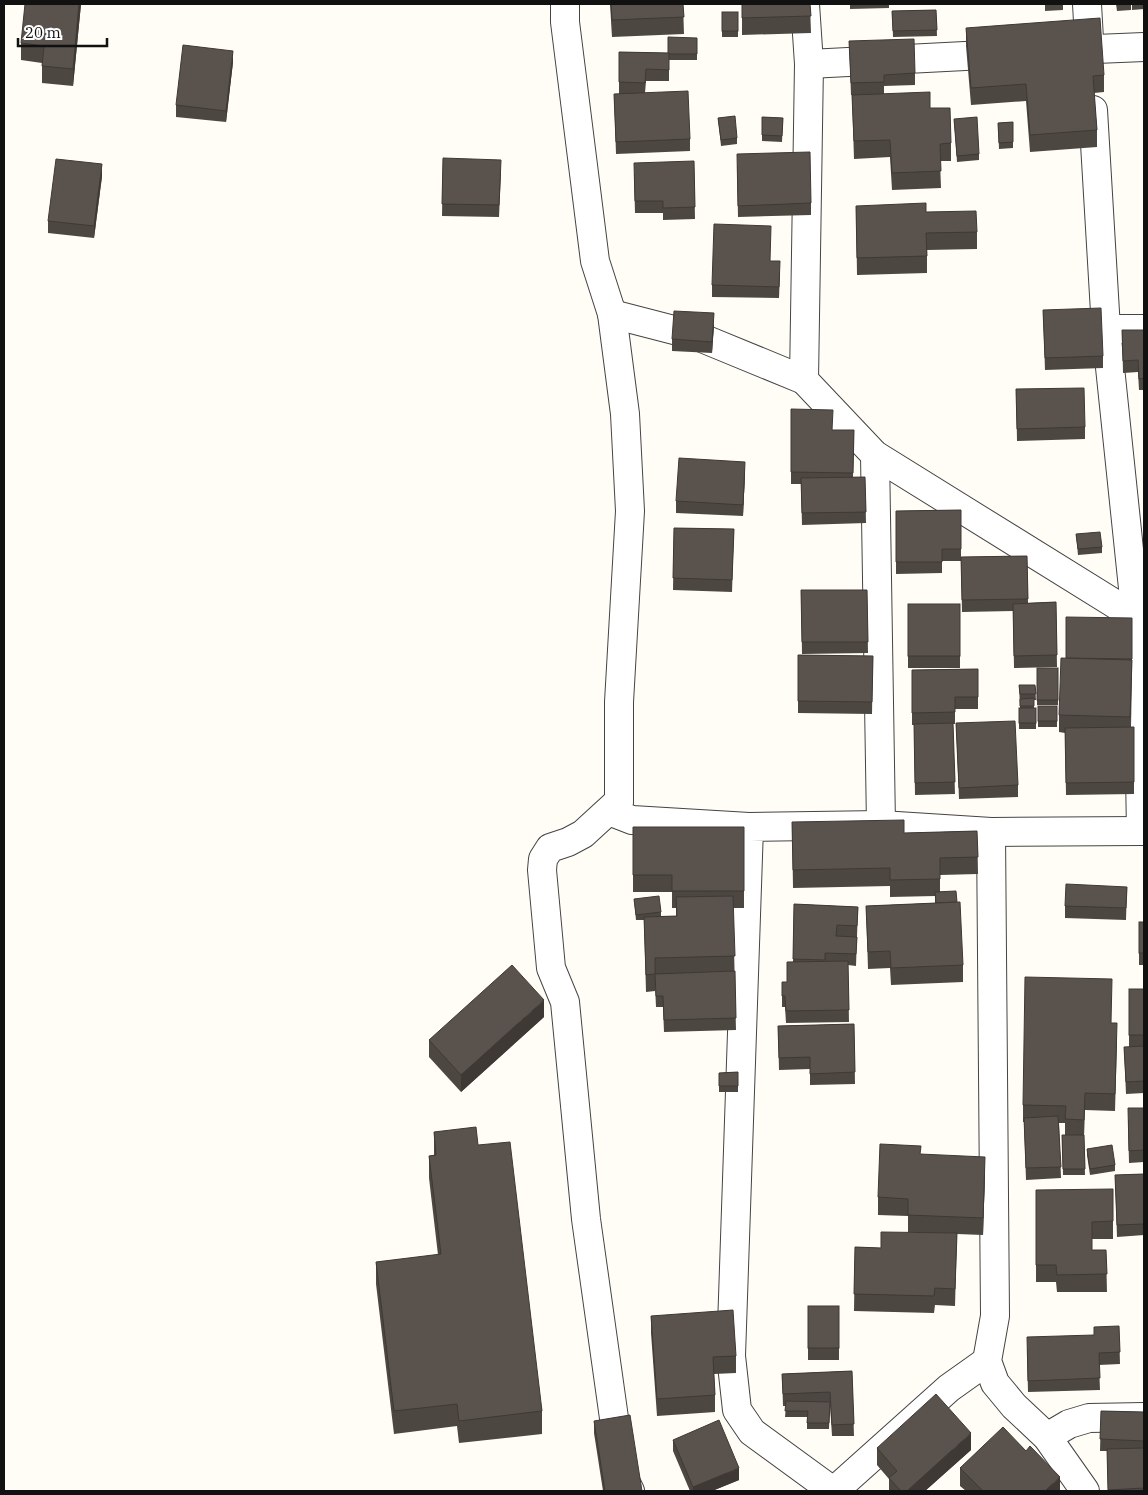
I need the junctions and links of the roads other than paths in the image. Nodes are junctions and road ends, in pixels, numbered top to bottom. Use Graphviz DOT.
graph roads {
  1 [pos="565,4"];
  2 [pos="805,4"];
  3 [pos="1087,4"];
  4 [pos="1144,47"];
  5 [pos="1090,49"];
  6 [pos="809,64"];
  7 [pos="612,314"];
  8 [pos="1106,329"];
  9 [pos="1144,329"];
  10 [pos="804,380"];
  11 [pos="875,455"];
  12 [pos="1136,617"];
  13 [pos="1141,663"];
  14 [pos="619,801"];
  15 [pos="882,825"];
  16 [pos="749,827"];
  17 [pos="1143,831"];
  18 [pos="991,832"];
  19 [pos="986,1361"];
  20 [pos="1144,1417"];
  21 [pos="1047,1437"];
  22 [pos="630,1491"];
  23 [pos="834,1491"];
  24 [pos="1085,1491"];
  1 -- 7 [label="street"];
  2 -- 6 [label="street"];
  3 -- 5 [label="street"];
  4 -- 5 [label="street"];
  5 -- 6 [label="street"];
  5 -- 8 [label="street"];
  6 -- 10 [label="street"];
  7 -- 10 [label="street"];
  7 -- 14 [label="street"];
  8 -- 9 [label="street"];
  8 -- 12 [label="street"];
  10 -- 11 [label="street"];
  11 -- 12 [label="street"];
  11 -- 15 [label="street"];
  12 -- 13 [label="street"];
  13 -- 17 [label="street"];
  14 -- 16 [label="street"];
  14 -- 22 [label="street"];
  15 -- 16 [label="street"];
  15 -- 18 [label="street"];
  16 -- 23 [label="street"];
  17 -- 18 [label="street"];
  18 -- 19 [label="street"];
  19 -- 21 [label="street"];
  19 -- 23 [label="street"];
  20 -- 21 [label="street"];
  21 -- 24 [label="street"];
}
